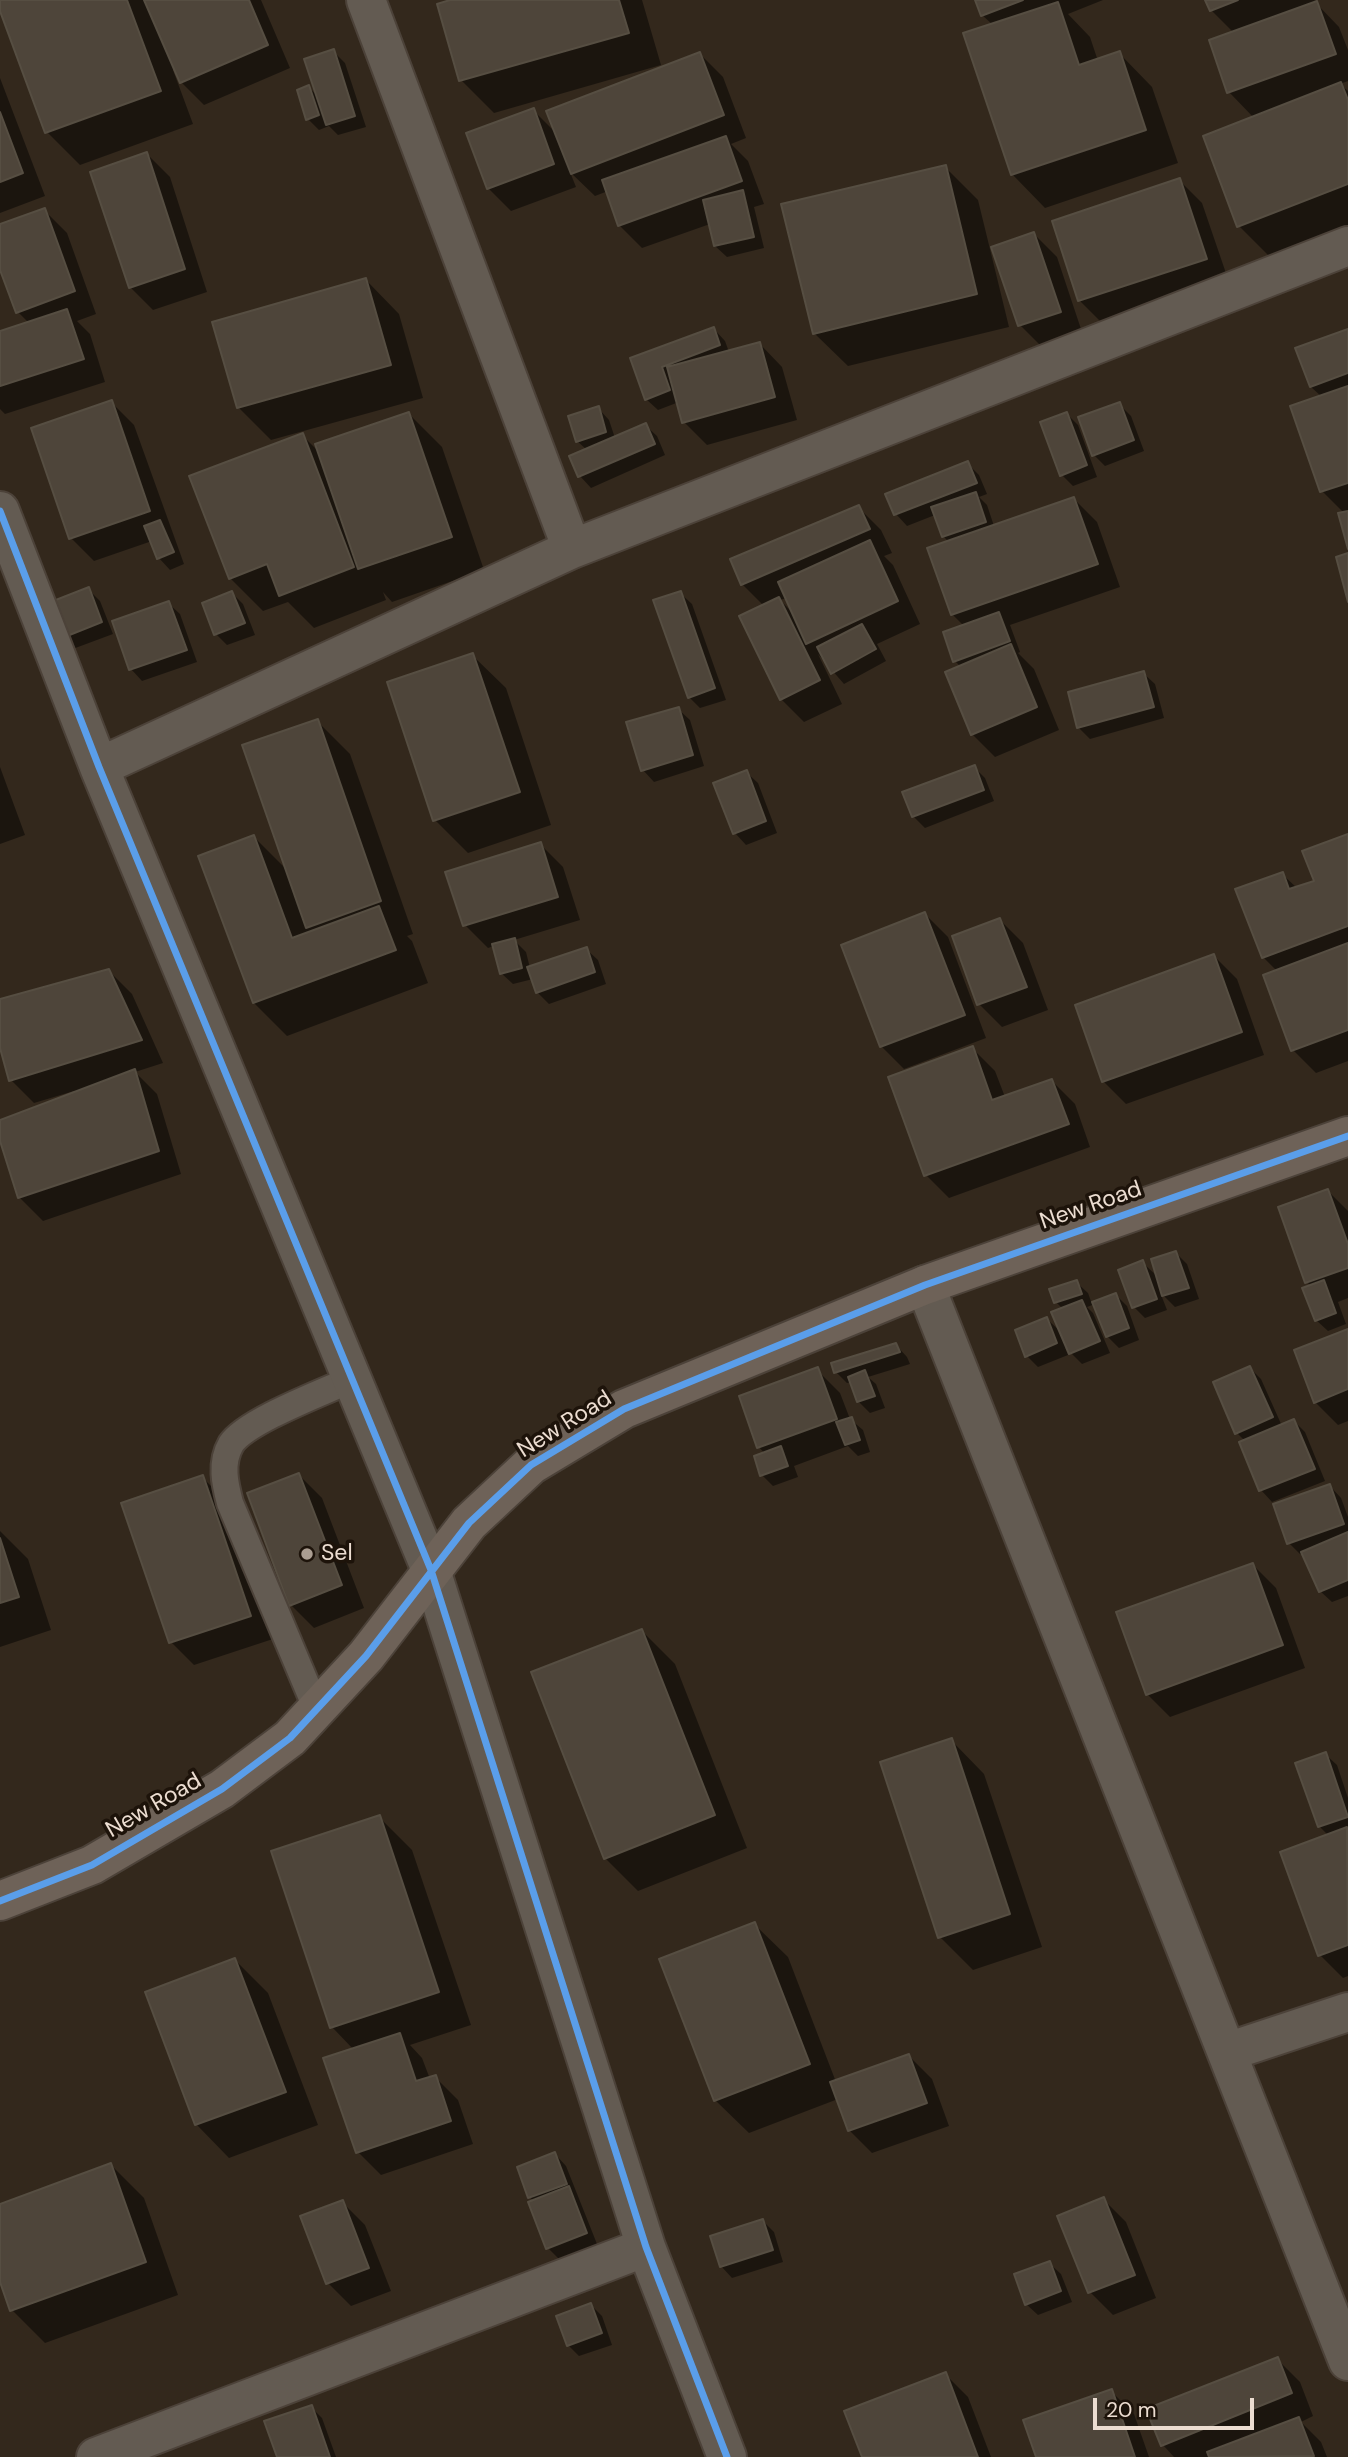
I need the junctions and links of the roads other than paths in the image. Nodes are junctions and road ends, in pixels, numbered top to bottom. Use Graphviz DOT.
graph roads {
  1 [pos="366,0"];
  2 [pos="1348,246"];
  3 [pos="0,511"];
  4 [pos="572,549"];
  5 [pos="99,767"];
  6 [pos="1348,1136"];
  7 [pos="925,1285"];
  8 [pos="352,1379"];
  9 [pos="431,1570"];
  10 [pos="317,1710"];
  11 [pos="0,1901"];
  12 [pos="1348,2012"];
  13 [pos="1227,2052"];
  14 [pos="646,2248"];
  15 [pos="1348,2361"];
  16 [pos="96,2457"];
  17 [pos="727,2457"];
  1 -- 4 [label="street"];
  2 -- 4 [label="street"];
  3 -- 5 [label="street"];
  4 -- 5 [label="street"];
  5 -- 8 [label="street"];
  6 -- 7 [label="street, New Road"];
  7 -- 9 [label="street, New Road"];
  7 -- 13 [label="street"];
  8 -- 9 [label="street"];
  8 -- 10 [label="lane"];
  9 -- 10 [label="street, New Road"];
  9 -- 14 [label="street"];
  10 -- 11 [label="street, New Road"];
  12 -- 13 [label="street"];
  13 -- 15 [label="street"];
  14 -- 16 [label="street"];
  14 -- 17 [label="street"];
}
